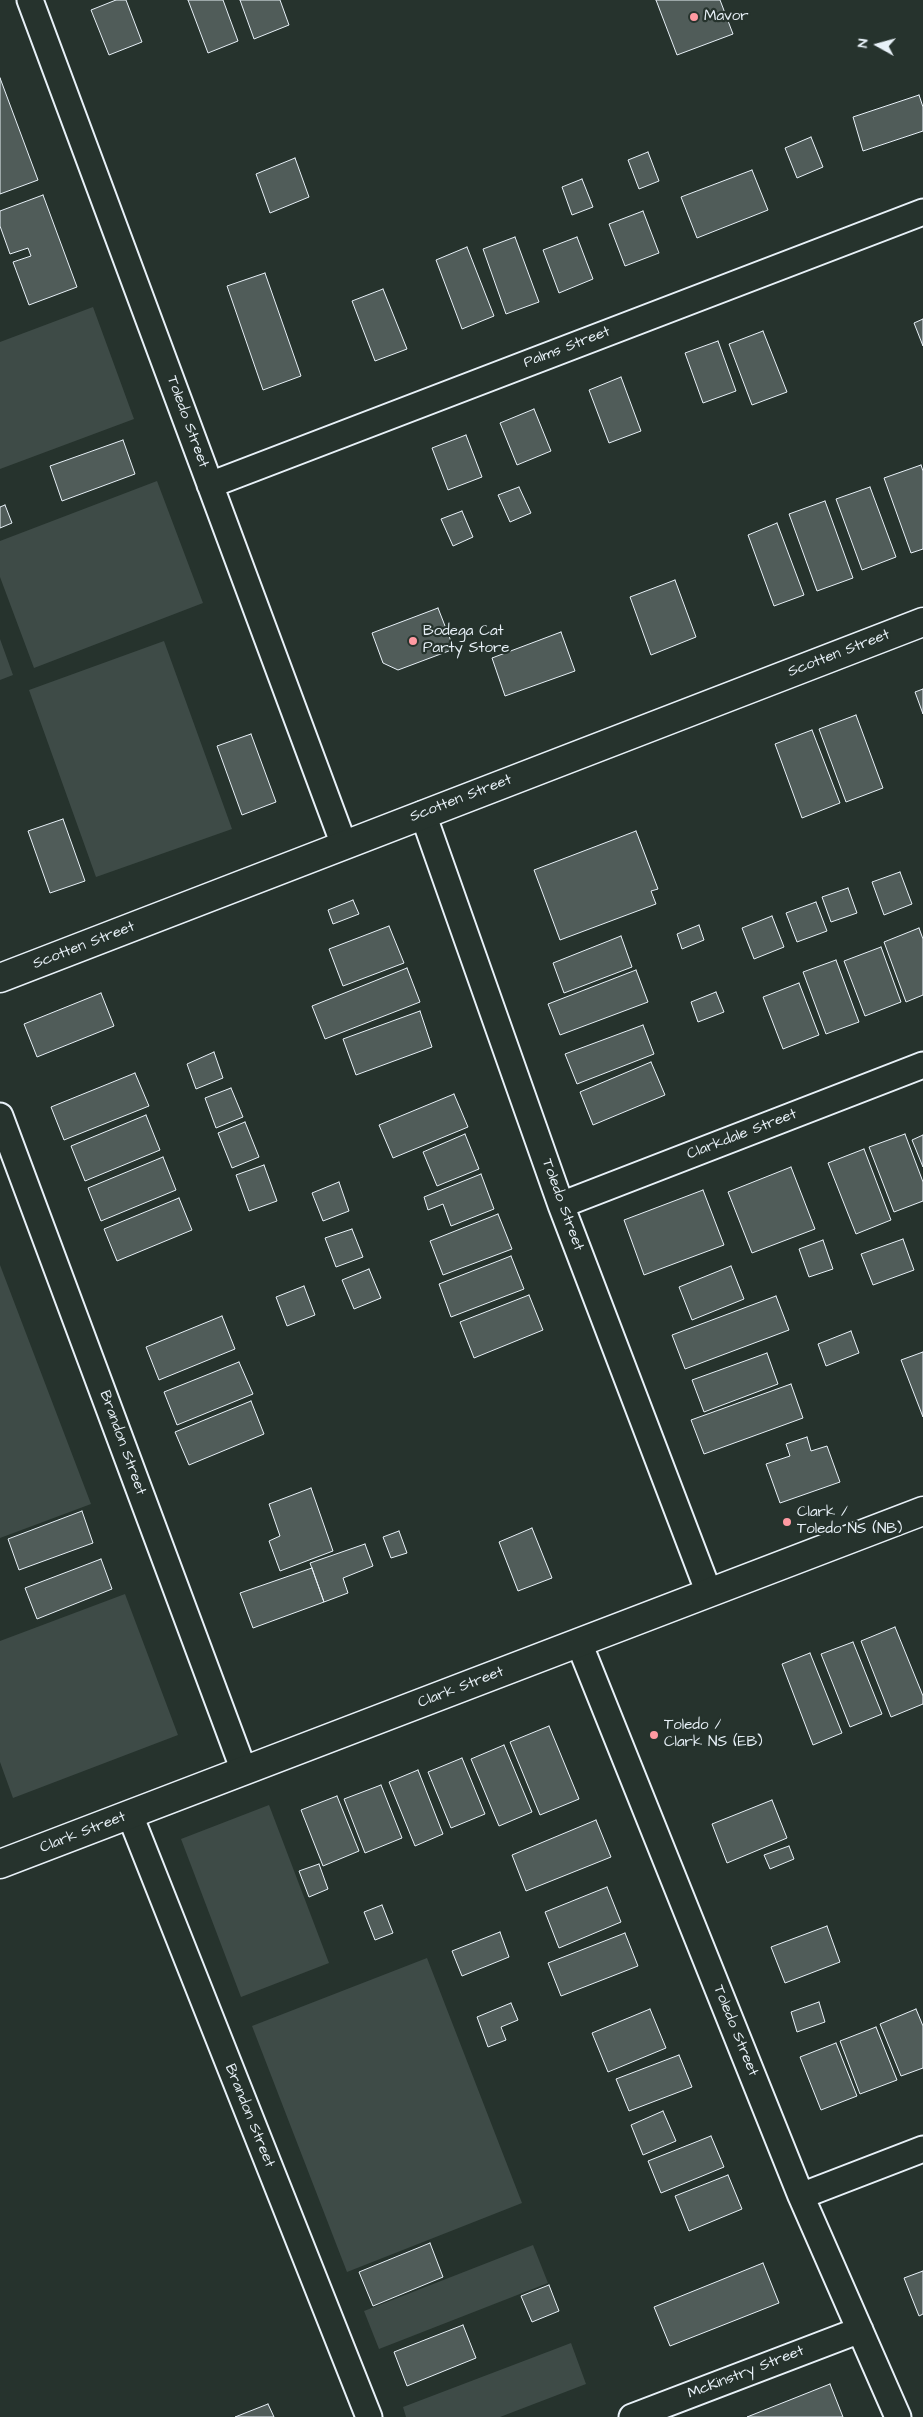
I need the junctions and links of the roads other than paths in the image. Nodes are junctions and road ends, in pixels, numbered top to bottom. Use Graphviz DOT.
graph roads {
  1 [pos="30,0"];
  2 [pos="923,212"];
  3 [pos="210,485"];
  4 [pos="923,622"];
  5 [pos="423,814"];
  6 [pos="344,845"];
  7 [pos="0,978"];
  8 [pos="923,1065"];
  9 [pos="0,1116"];
  10 [pos="561,1205"];
  11 [pos="923,1511"];
  12 [pos="709,1593"];
  13 [pos="579,1643"];
  14 [pos="244,1770"];
  15 [pos="130,1815"];
  16 [pos="0,1864"];
  17 [pos="923,2149"];
  18 [pos="801,2196"];
  19 [pos="860,2330"];
  20 [pos="369,2417"];
  21 [pos="632,2417"];
  22 [pos="898,2417"];
  1 -- 3 [label="street, Toledo Street"];
  2 -- 3 [label="street, Palms Street"];
  3 -- 6 [label="street, Toledo Street"];
  4 -- 5 [label="street, Scotten Street"];
  5 -- 6 [label="street, Scotten Street"];
  5 -- 10 [label="street, Toledo Street"];
  6 -- 7 [label="street, Scotten Street"];
  8 -- 10 [label="street, Clarkdale Street"];
  9 -- 14 [label="street, Brandon Street"];
  10 -- 12 [label="street, Toledo Street"];
  11 -- 12 [label="street, Clark Street"];
  12 -- 13 [label="street, Clark Street"];
  13 -- 14 [label="street, Clark Street"];
  13 -- 18 [label="street, Toledo Street"];
  14 -- 15 [label="street, Clark Street"];
  15 -- 16 [label="street, Clark Street"];
  15 -- 20 [label="street, Brandon Street"];
  17 -- 18 [label="street"];
  18 -- 19 [label="street, Toledo Street"];
  19 -- 21 [label="street, McKinstry Street"];
  19 -- 22 [label="street, Toledo Street"];
}
